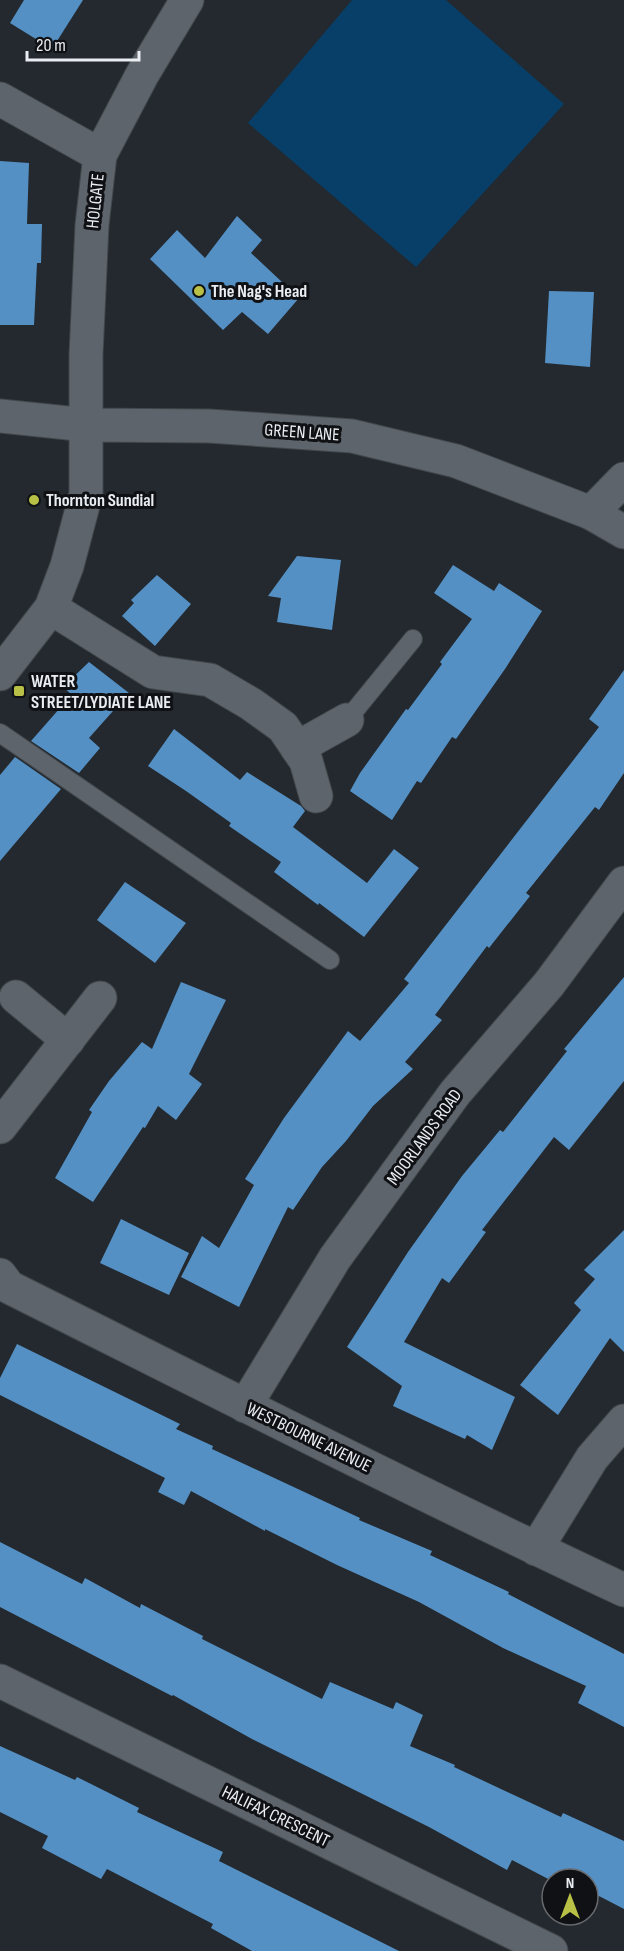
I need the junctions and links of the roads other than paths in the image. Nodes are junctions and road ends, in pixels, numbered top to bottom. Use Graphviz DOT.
graph roads {
  1 [pos="187,0"];
  2 [pos="0,99"];
  3 [pos="100,155"];
  4 [pos="0,416"];
  5 [pos="87,425"];
  6 [pos="624,479"];
  7 [pos="591,513"];
  8 [pos="624,532"];
  9 [pos="51,608"];
  10 [pos="413,639"];
  11 [pos="0,674"];
  12 [pos="347,720"];
  13 [pos="0,733"];
  14 [pos="297,748"];
  15 [pos="316,796"];
  16 [pos="624,883"];
  17 [pos="330,960"];
  18 [pos="16,997"];
  19 [pos="100,998"];
  20 [pos="68,1040"];
  21 [pos="0,1127"];
  22 [pos="0,1275"];
  23 [pos="245,1406"];
  24 [pos="624,1421"];
  25 [pos="536,1549"];
  26 [pos="624,1590"];
  27 [pos="0,1681"];
  28 [pos="551,1951"];
  1 -- 3 [label="street, HOLGATE"];
  2 -- 3 [label="street"];
  3 -- 5 [label="street, HOLGATE"];
  4 -- 5 [label="street, GREEN LANE"];
  5 -- 7 [label="street, GREEN LANE"];
  5 -- 9 [label="street, HOLGATE"];
  6 -- 7 [label="street"];
  7 -- 8 [label="street, GREEN LANE"];
  9 -- 11 [label="street, HOLGATE"];
  9 -- 14 [label="street"];
  10 -- 12 [label="lane"];
  12 -- 14 [label="street"];
  13 -- 17 [label="lane"];
  14 -- 15 [label="street"];
  16 -- 23 [label="street, MOORLANDS ROAD"];
  18 -- 20 [label="street"];
  19 -- 20 [label="street"];
  20 -- 21 [label="street"];
  22 -- 23 [label="street, WESTBOURNE AVENUE"];
  23 -- 25 [label="street, WESTBOURNE AVENUE"];
  24 -- 25 [label="street"];
  25 -- 26 [label="street, WESTBOURNE AVENUE"];
  27 -- 28 [label="street, HALIFAX CRESCENT"];
}
